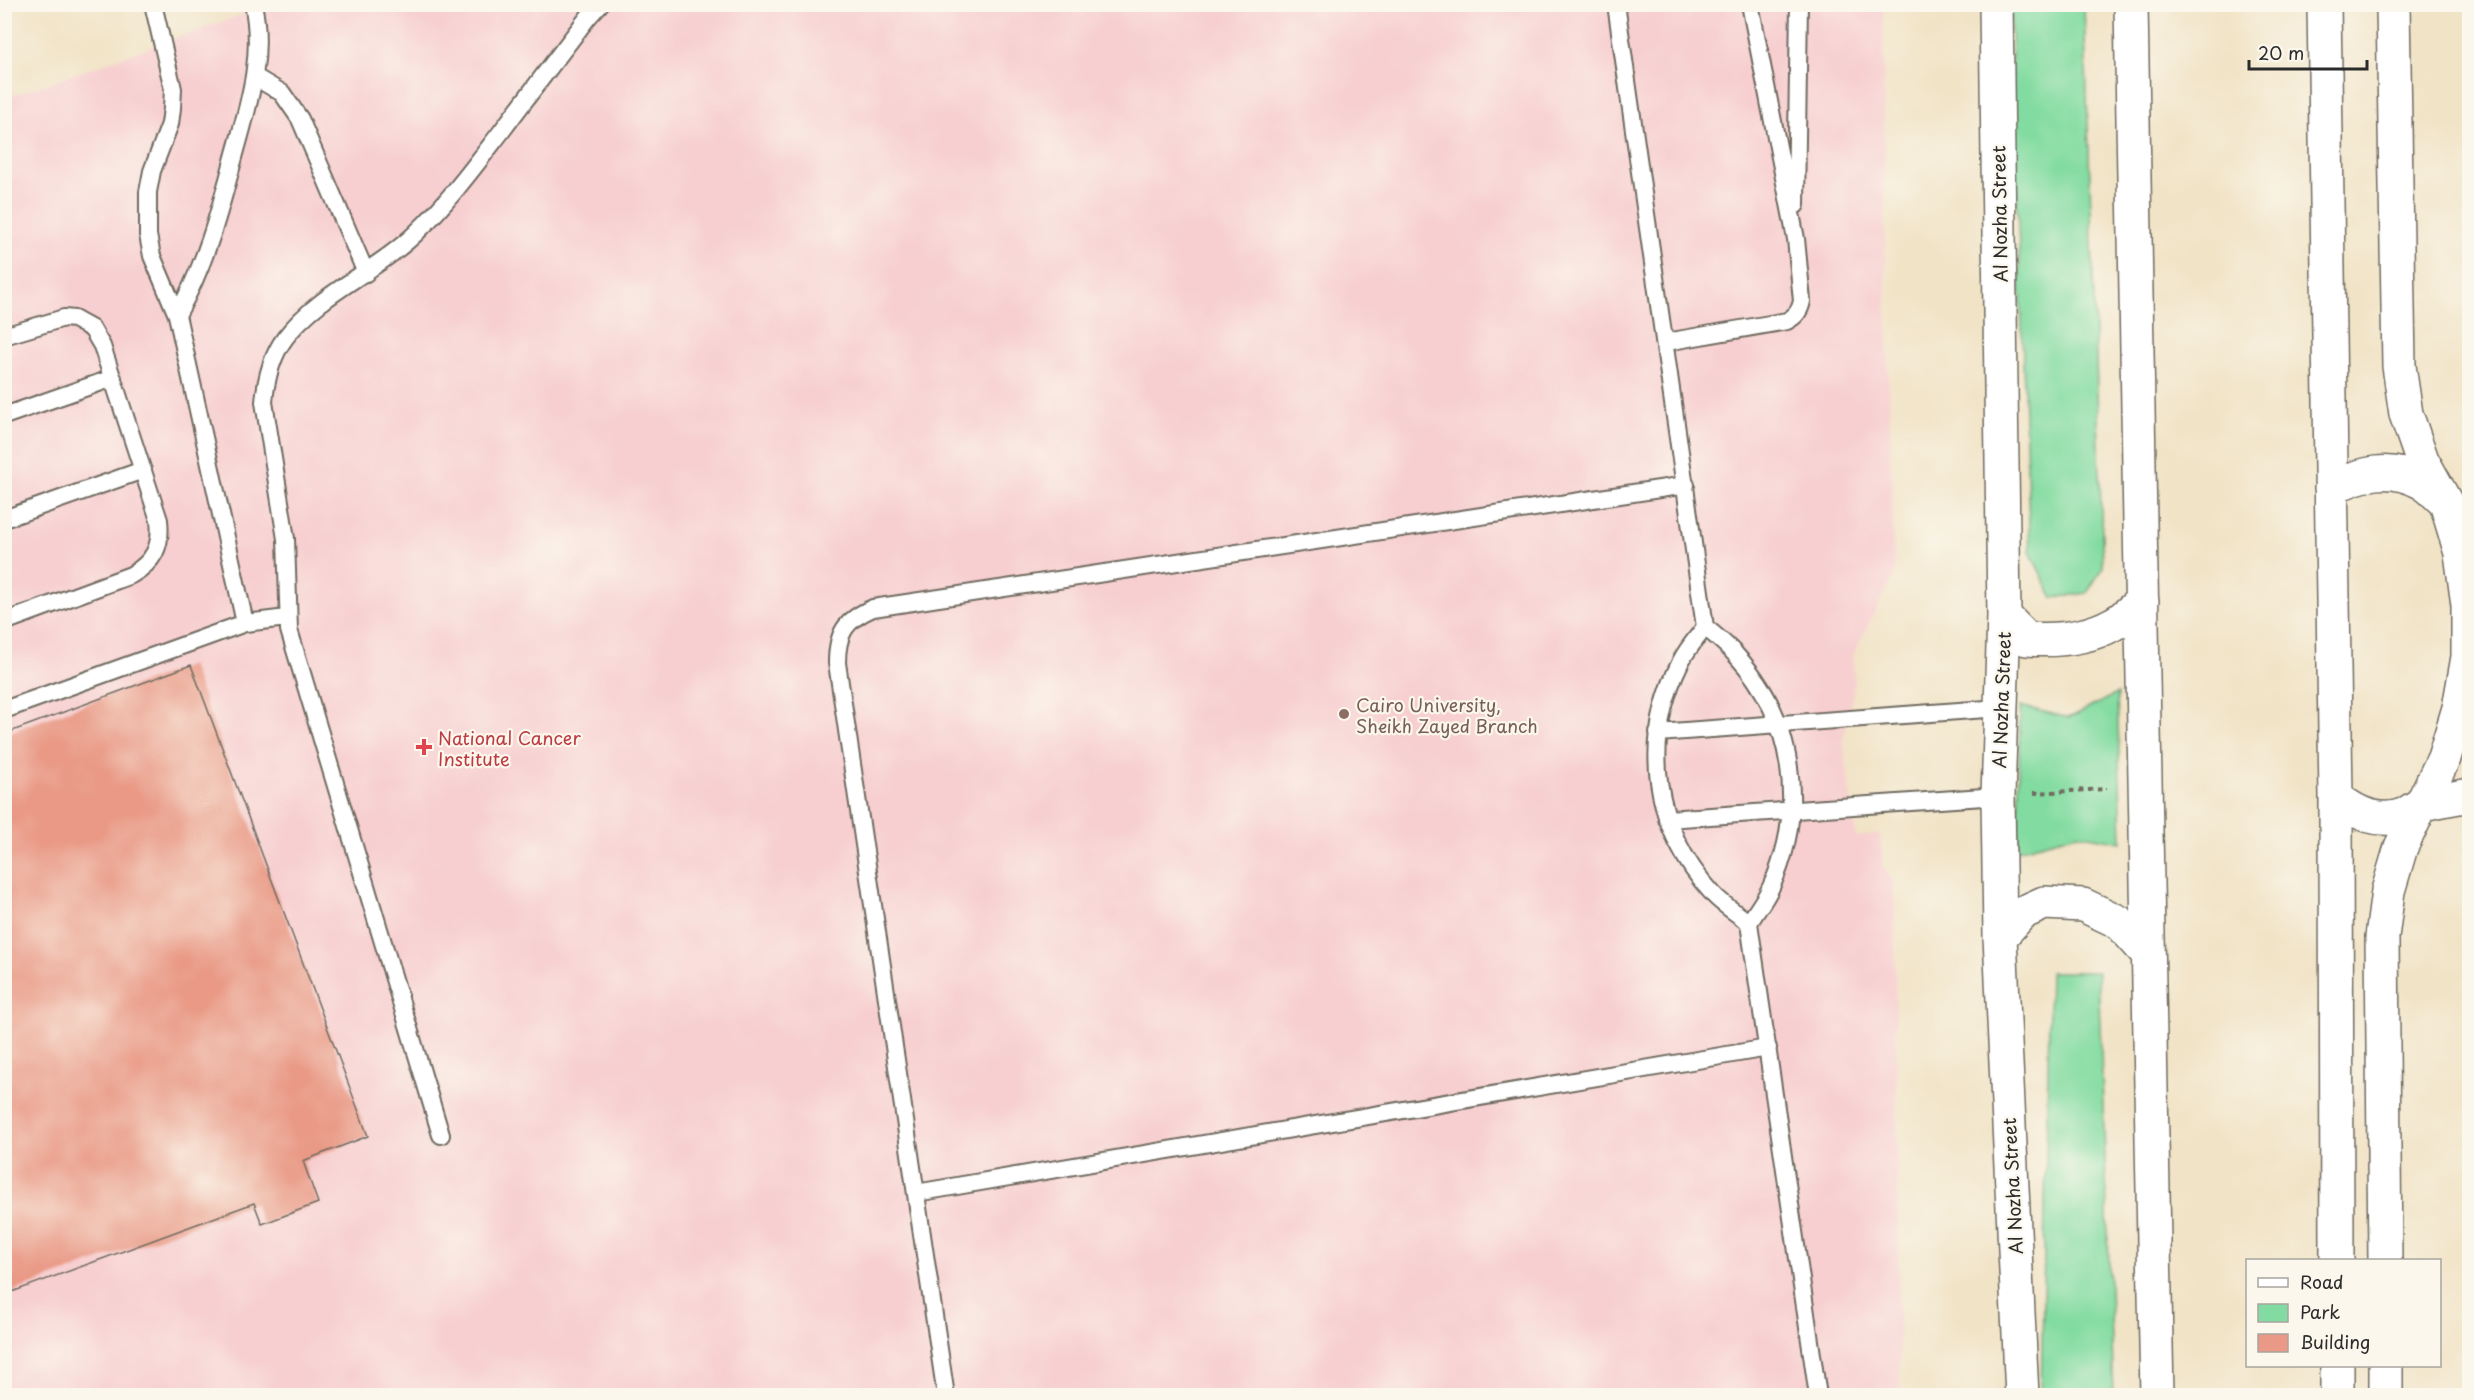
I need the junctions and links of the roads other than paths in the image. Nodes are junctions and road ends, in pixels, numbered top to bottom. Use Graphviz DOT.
graph roads {
  1 [pos="153,4"];
  2 [pos="253,4"];
  3 [pos="600,4"];
  4 [pos="1617,4"];
  5 [pos="1750,4"];
  6 [pos="1800,4"];
  7 [pos="1996,4"];
  8 [pos="2131,4"];
  9 [pos="2324,4"];
  10 [pos="2392,4"];
  11 [pos="255,77"];
  12 [pos="1796,239"];
  13 [pos="366,273"];
  14 [pos="177,315"];
  15 [pos="4,336"];
  16 [pos="1666,342"];
  17 [pos="113,378"];
  18 [pos="4,416"];
  19 [pos="143,470"];
  20 [pos="1686,485"];
  21 [pos="2331,488"];
  22 [pos="2458,513"];
  23 [pos="4,519"];
  24 [pos="2142,601"];
  25 [pos="2004,616"];
  26 [pos="287,618"];
  27 [pos="4,622"];
  28 [pos="245,623"];
  29 [pos="1705,627"];
  30 [pos="2000,708"];
  31 [pos="4,710"];
  32 [pos="1779,723"];
  33 [pos="1658,733"];
  34 [pos="2469,795"];
  35 [pos="1998,796"];
  36 [pos="2336,797"];
  37 [pos="2421,805"];
  38 [pos="1791,811"];
  39 [pos="1667,819"];
  40 [pos="1749,922"];
  41 [pos="2000,937"];
  42 [pos="2146,952"];
  43 [pos="1768,1047"];
  44 [pos="441,1135"];
  45 [pos="916,1193"];
  46 [pos="2337,1259"];
  47 [pos="2385,1259"];
  48 [pos="2337,1367"];
  49 [pos="2386,1367"];
  50 [pos="946,1395"];
  51 [pos="1818,1395"];
  52 [pos="2022,1395"];
  53 [pos="2157,1395"];
  54 [pos="2337,1395"];
  55 [pos="2386,1395"];
  1 -- 14 [label="lane"];
  2 -- 11 [label="lane"];
  3 -- 13 [label="lane"];
  4 -- 16 [label="lane"];
  5 -- 12 [label="lane"];
  6 -- 12 [label="lane"];
  7 -- 25 [label="main road, Al Nozha Street"];
  8 -- 24 [label="main road"];
  9 -- 21 [label="main road"];
  10 -- 22 [label="main road"];
  11 -- 13 [label="lane"];
  11 -- 14 [label="lane"];
  12 -- 16 [label="lane"];
  13 -- 26 [label="lane"];
  14 -- 28 [label="lane"];
  15 -- 17 [label="lane"];
  16 -- 20 [label="lane"];
  17 -- 18 [label="lane"];
  17 -- 19 [label="lane"];
  19 -- 23 [label="lane"];
  19 -- 27 [label="lane"];
  20 -- 29 [label="lane"];
  20 -- 45 [label="lane"];
  21 -- 22 [label="main road"];
  21 -- 36 [label="main road"];
  22 -- 37 [label="main road"];
  24 -- 25 [label="main road"];
  24 -- 42 [label="main road"];
  25 -- 30 [label="main road, Al Nozha Street"];
  26 -- 28 [label="lane"];
  26 -- 44 [label="lane"];
  28 -- 31 [label="lane"];
  29 -- 32 [label="lane"];
  29 -- 33 [label="lane"];
  30 -- 32 [label="lane"];
  30 -- 35 [label="main road, Al Nozha Street"];
  32 -- 33 [label="lane"];
  32 -- 38 [label="lane"];
  33 -- 39 [label="lane"];
  34 -- 37 [label="main road"];
  35 -- 38 [label="lane"];
  35 -- 41 [label="main road, Al Nozha Street"];
  36 -- 37 [label="main road"];
  36 -- 46 [label="main road"];
  37 -- 47 [label="main road"];
  38 -- 39 [label="lane"];
  38 -- 40 [label="lane"];
  39 -- 40 [label="lane"];
  40 -- 43 [label="lane"];
  41 -- 42 [label="main road"];
  41 -- 52 [label="main road, Al Nozha Street"];
  42 -- 53 [label="main road"];
  43 -- 45 [label="lane"];
  43 -- 51 [label="lane"];
  45 -- 50 [label="lane"];
  48 -- 54 [label="main road"];
  49 -- 55 [label="main road"];
}
